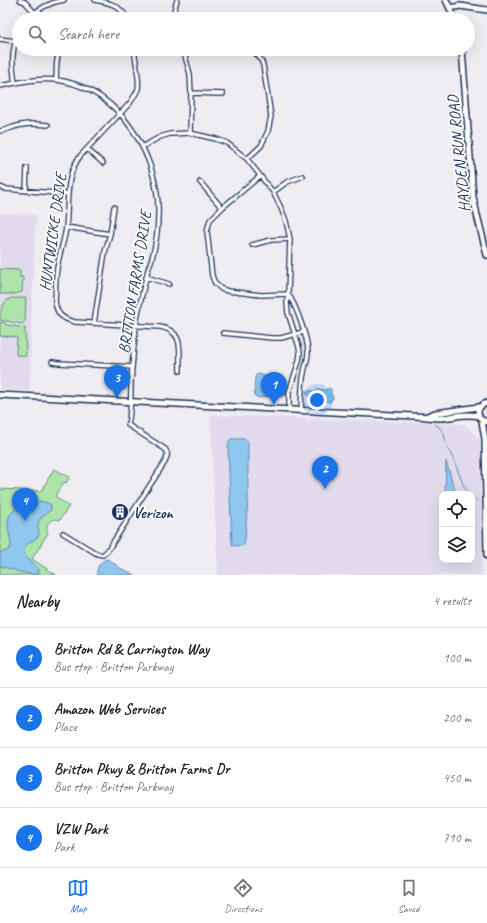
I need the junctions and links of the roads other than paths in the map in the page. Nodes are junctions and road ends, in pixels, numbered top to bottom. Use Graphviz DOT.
graph roads {
  1 [pos="20,0"];
  2 [pos="64,0"];
  3 [pos="96,0"];
  4 [pos="177,0"];
  5 [pos="446,0"];
  6 [pos="114,2"];
  7 [pos="450,8"];
  8 [pos="487,10"];
  9 [pos="34,12"];
  10 [pos="123,12"];
  11 [pos="174,12"];
  12 [pos="452,12"];
  13 [pos="0,39"];
  14 [pos="12,41"];
  15 [pos="12,56"];
  16 [pos="58,56"];
  17 [pos="135,56"];
  18 [pos="185,56"];
  19 [pos="258,56"];
  20 [pos="463,56"];
  21 [pos="56,80"];
  22 [pos="15,83"];
  23 [pos="0,86"];
  24 [pos="191,93"];
  25 [pos="223,94"];
  26 [pos="120,114"];
  27 [pos="48,125"];
  28 [pos="0,131"];
  29 [pos="190,133"];
  30 [pos="142,147"];
  31 [pos="87,149"];
  32 [pos="247,159"];
  33 [pos="103,163"];
  34 [pos="27,168"];
  35 [pos="260,176"];
  36 [pos="303,176"];
  37 [pos="200,182"];
  38 [pos="0,187"];
  39 [pos="26,191"];
  40 [pos="272,192"];
  41 [pos="68,194"];
  42 [pos="114,207"];
  43 [pos="222,208"];
  44 [pos="66,227"];
  45 [pos="110,234"];
  46 [pos="290,239"];
  47 [pos="252,245"];
  48 [pos="487,255"];
  49 [pos="146,277"];
  50 [pos="169,284"];
  51 [pos="288,294"];
  52 [pos="94,323"];
  53 [pos="136,325"];
  54 [pos="303,332"];
  55 [pos="223,333"];
  56 [pos="295,334"];
  57 [pos="52,362"];
  58 [pos="132,367"];
  59 [pos="180,371"];
  60 [pos="0,395"];
  61 [pos="487,397"];
  62 [pos="130,402"];
  63 [pos="483,405"];
  64 [pos="289,410"];
  65 [pos="301,411"];
  66 [pos="426,416"];
  67 [pos="483,420"];
  68 [pos="487,433"];
  69 [pos="485,439"];
  70 [pos="63,532"];
  71 [pos="487,556"];
  1 -- 9 [label="street"];
  2 -- 9 [label="street"];
  3 -- 6 [label="street"];
  4 -- 11 [label="street"];
  5 -- 7 [label="main road"];
  6 -- 10 [label="street"];
  7 -- 8 [label="main road"];
  7 -- 12 [label="main road"];
  13 -- 14 [label="street"];
  15 -- 22 [label="street"];
  16 -- 21 [label="street"];
  17 -- 26 [label="street, HUNTWICKE DRIVE"];
  18 -- 24 [label="street"];
  19 -- 32 [label="street"];
  20 -- 48 [label="main road, HAYDEN RUN ROAD"];
  21 -- 22 [label="street, BRITTON FARMS DRIVE"];
  21 -- 26 [label="street, BRITTON FARMS DRIVE"];
  22 -- 23 [label="street, BRITTON FARMS DRIVE"];
  24 -- 25 [label="street"];
  24 -- 29 [label="street"];
  26 -- 30 [label="street, BRITTON FARMS DRIVE"];
  26 -- 31 [label="street, HUNTWICKE DRIVE"];
  27 -- 28 [label="street"];
  29 -- 30 [label="street"];
  29 -- 32 [label="street"];
  30 -- 49 [label="street, BRITTON FARMS DRIVE"];
  31 -- 33 [label="street"];
  31 -- 41 [label="street, HUNTWICKE DRIVE"];
  32 -- 35 [label="street"];
  34 -- 39 [label="street"];
  35 -- 40 [label="street"];
  35 -- 43 [label="street"];
  36 -- 40 [label="street"];
  37 -- 43 [label="street"];
  38 -- 39 [label="street"];
  39 -- 41 [label="street"];
  40 -- 46 [label="street"];
  41 -- 44 [label="street, HUNTWICKE DRIVE"];
  42 -- 45 [label="street"];
  43 -- 51 [label="street"];
  44 -- 45 [label="street"];
  44 -- 52 [label="street, HUNTWICKE DRIVE"];
  45 -- 52 [label="street"];
  46 -- 47 [label="street"];
  46 -- 51 [label="street"];
  49 -- 50 [label="street"];
  49 -- 53 [label="street, BRITTON FARMS DRIVE"];
  51 -- 54 [label="street"];
  51 -- 56 [label="street"];
  52 -- 53 [label="street, HUNTWICKE DRIVE"];
  53 -- 58 [label="street, BRITTON FARMS DRIVE"];
  53 -- 59 [label="street, HUNTWICKE DRIVE"];
  54 -- 56 [label="street"];
  54 -- 65 [label="street"];
  55 -- 56 [label="street"];
  56 -- 64 [label="street"];
  57 -- 58 [label="street"];
  58 -- 62 [label="street, BRITTON FARMS DRIVE"];
  60 -- 62 [label="main road"];
  61 -- 63 [label="main road"];
  62 -- 64 [label="main road"];
  62 -- 70 [label="street, BRITTON FARMS DRIVE"];
  63 -- 66 [label="main road"];
  63 -- 67 [label="main road"];
  64 -- 65 [label="main road"];
  65 -- 66 [label="main road"];
  66 -- 67 [label="main road"];
  67 -- 69 [label="main road"];
  68 -- 69 [label="main road"];
  69 -- 71 [label="main road"];
}
